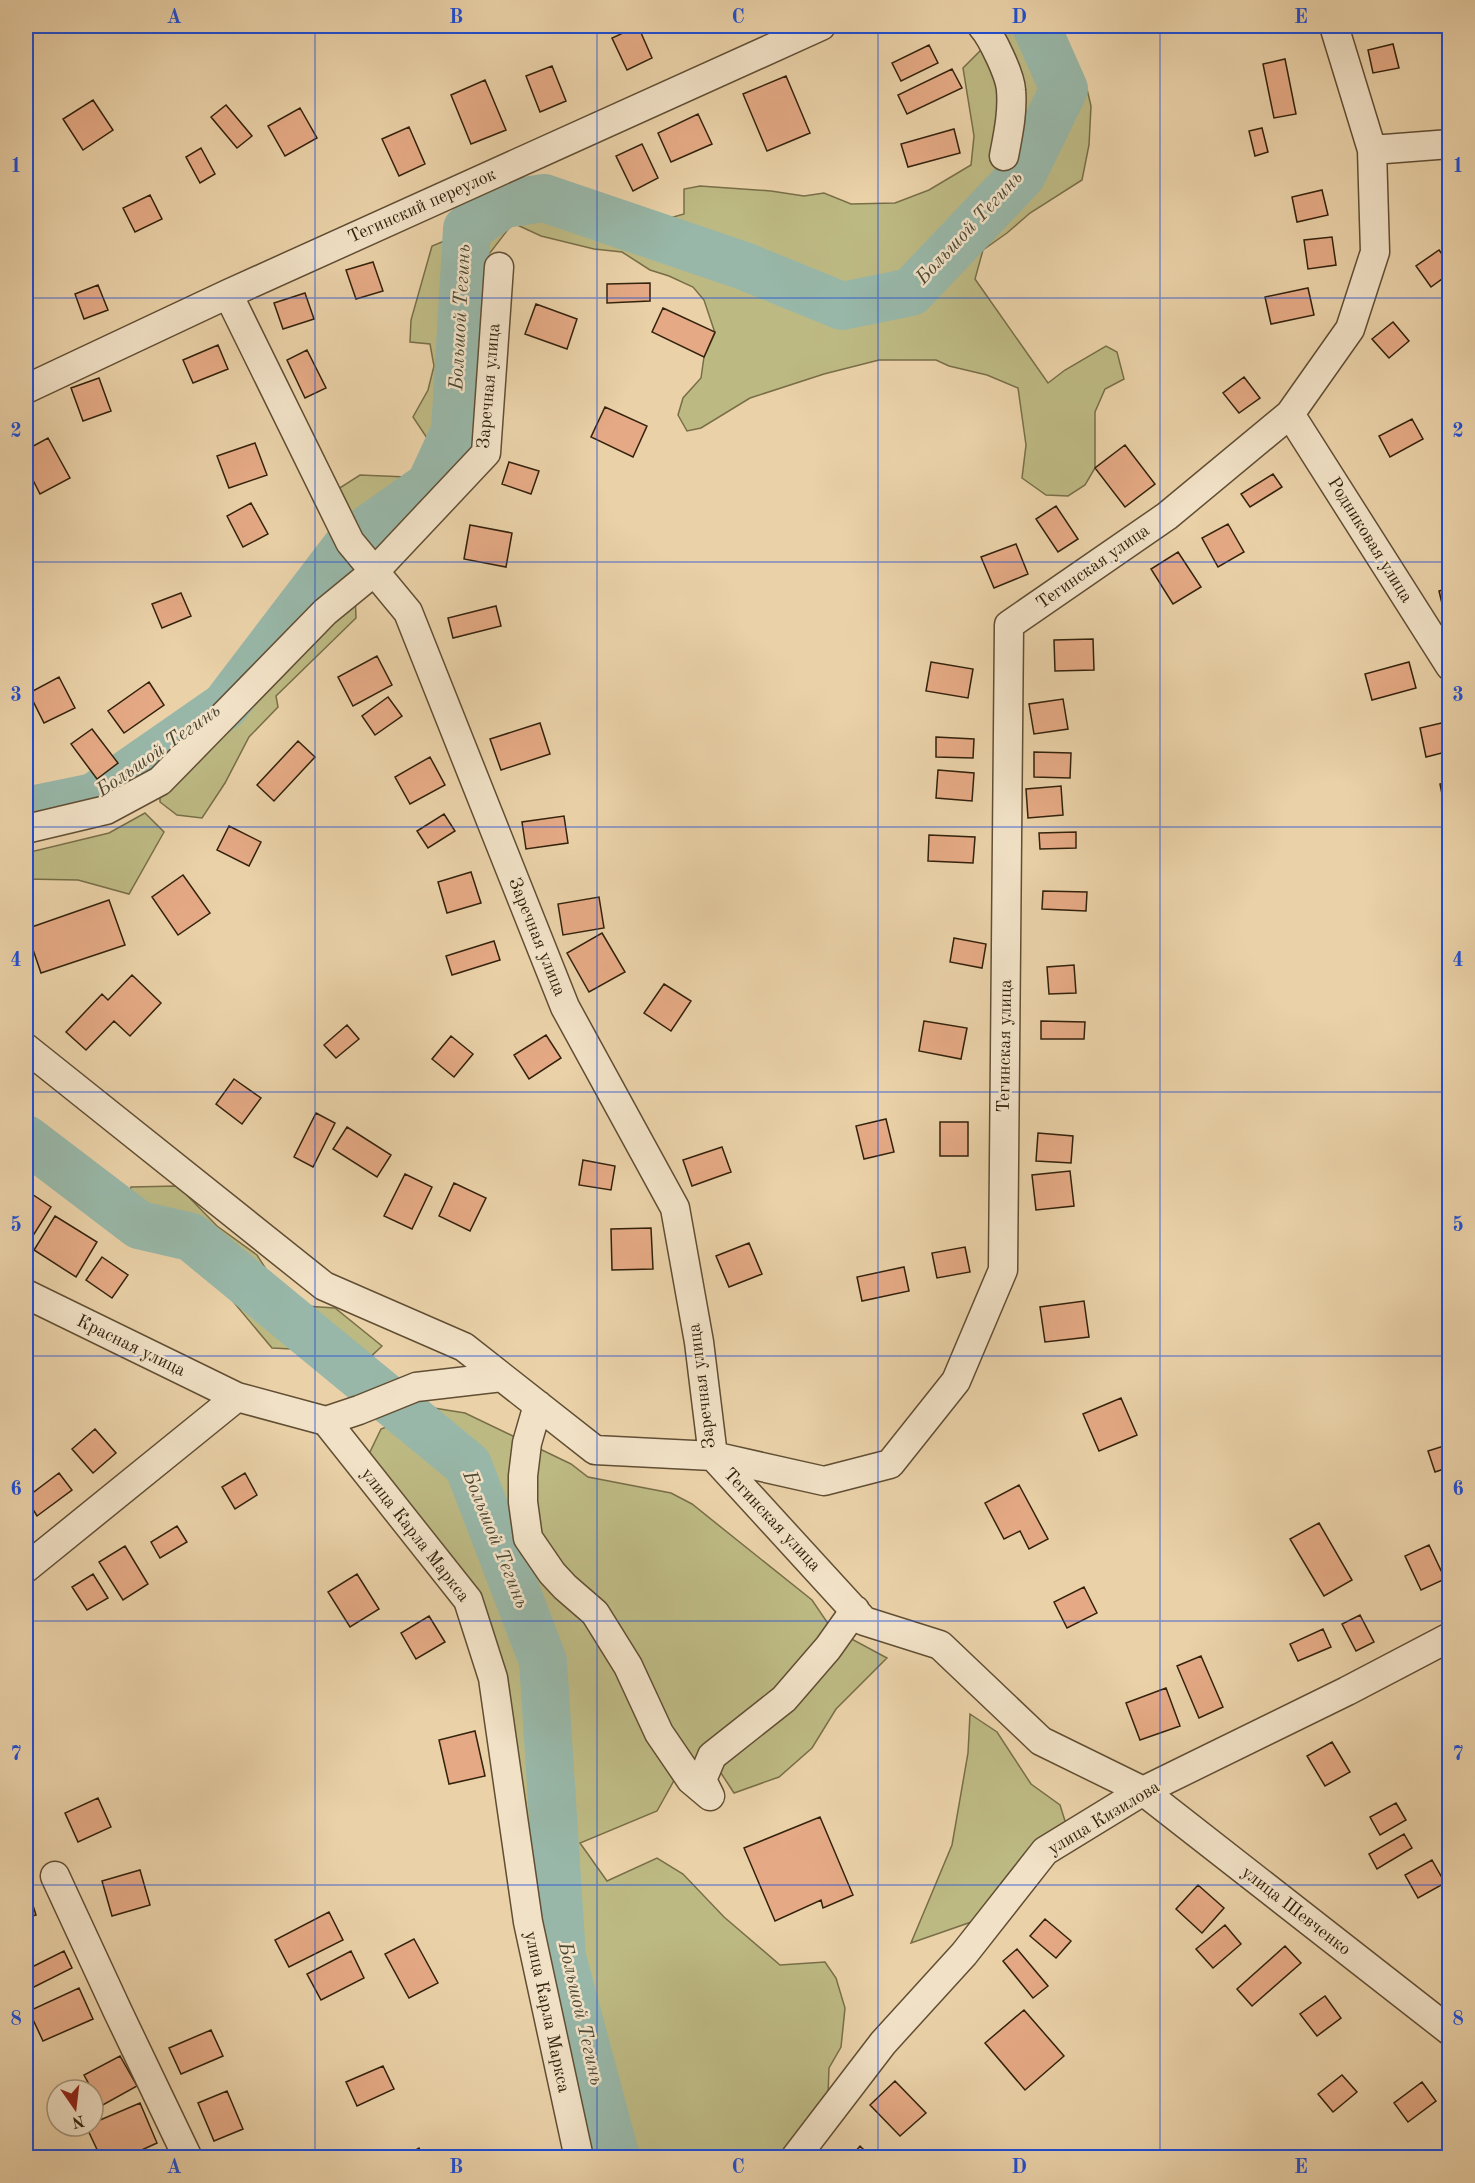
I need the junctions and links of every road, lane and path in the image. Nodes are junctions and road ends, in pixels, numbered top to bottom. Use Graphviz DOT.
graph roads {
  1 [pos="820,26"];
  2 [pos="982,26"];
  3 [pos="1334,26"];
  4 [pos="1449,144"];
  5 [pos="1372,150"];
  6 [pos="1004,156"];
  7 [pos="499,267"];
  8 [pos="228,294"];
  9 [pos="26,389"];
  10 [pos="1290,414"];
  11 [pos="375,571"];
  12 [pos="1449,666"];
  13 [pos="26,829"];
  14 [pos="26,1048"];
  15 [pos="26,1294"];
  16 [pos="502,1377"];
  17 [pos="237,1397"];
  18 [pos="538,1406"];
  19 [pos="326,1421"];
  20 [pos="713,1456"];
  21 [pos="26,1568"];
  22 [pos="855,1610"];
  23 [pos="1449,1637"];
  24 [pos="1143,1791"];
  25 [pos="55,1876"];
  26 [pos="1449,2031"];
  27 [pos="188,2157"];
  28 [pos="579,2157"];
  29 [pos="795,2157"];
  1 -- 8 [label="street, Тегинский переулок"];
  2 -- 6 [label="street"];
  3 -- 5 [label="street, Тегинская улица"];
  4 -- 5 [label="street"];
  5 -- 10 [label="street, Тегинская улица"];
  7 -- 11 [label="street, Заречная улица"];
  8 -- 9 [label="street, Тегинский переулок"];
  8 -- 11 [label="street, Заречная улица"];
  10 -- 12 [label="street, Родниковая улица"];
  10 -- 20 [label="street, Тегинская улица"];
  11 -- 13 [label="street, Заречная улица"];
  11 -- 20 [label="street, Заречная улица"];
  14 -- 16 [label="street, Заречная улица"];
  15 -- 17 [label="street, Красная улица"];
  16 -- 18 [label="street, Заречная улица"];
  16 -- 19 [label="street"];
  17 -- 19 [label="street"];
  17 -- 21 [label="street"];
  18 -- 20 [label="street, Заречная улица"];
  18 -- 22 [label="street"];
  19 -- 28 [label="street, улица Карла Маркса"];
  20 -- 22 [label="street, Тегинская улица"];
  22 -- 24 [label="street, Тегинская улица"];
  23 -- 24 [label="street, улица Кизилова"];
  24 -- 26 [label="street, улица Шевченко"];
  24 -- 29 [label="street, улица Кизилова"];
  25 -- 27 [label="street"];
}
